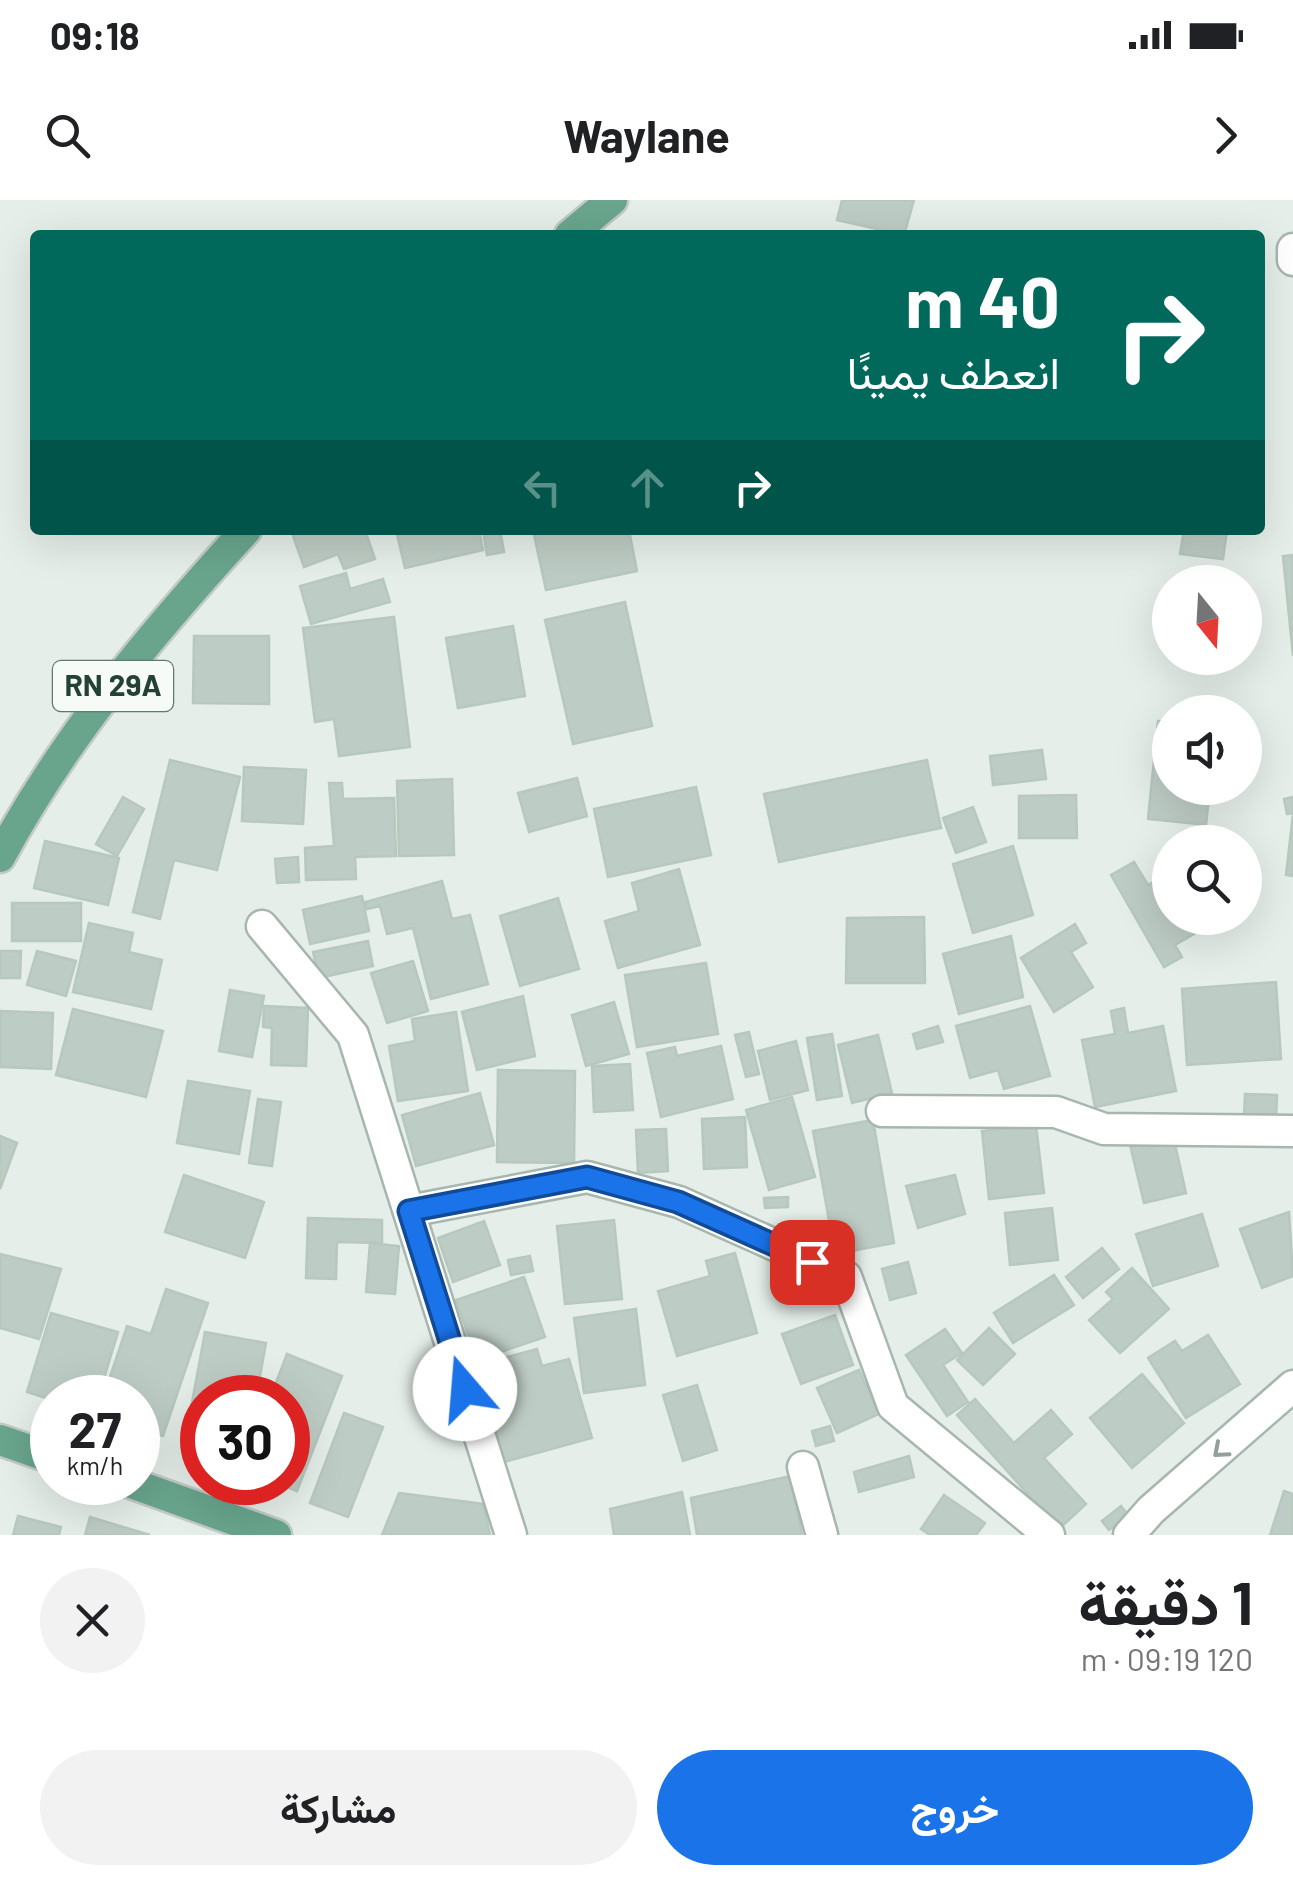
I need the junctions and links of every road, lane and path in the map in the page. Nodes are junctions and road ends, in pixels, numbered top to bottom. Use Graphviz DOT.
graph roads {
  1 [pos="612,200"];
  2 [pos="576,230"];
  3 [pos="1293,249"];
  4 [pos="1293,260"];
  5 [pos="241,535"];
  6 [pos="0,857"];
  7 [pos="262,926"];
  8 [pos="882,1112"];
  9 [pos="1293,1131"];
  10 [pos="409,1211"];
  11 [pos="1291,1394"];
  12 [pos="0,1440"];
  13 [pos="30,1450"];
  14 [pos="804,1468"];
  15 [pos="160,1493"];
  16 [pos="276,1535"];
  17 [pos="511,1535"];
  18 [pos="822,1535"];
  19 [pos="1050,1535"];
  20 [pos="1130,1535"];
  1 -- 2 [label="main road"];
  3 -- 4 [label="street"];
  5 -- 6 [label="main road, RN 29A"];
  7 -- 10 [label="street"];
  8 -- 9 [label="street"];
  10 -- 17 [label="street"];
  10 -- 19 [label="street"];
  11 -- 20 [label="street, one-way"];
  12 -- 13 [label="main road"];
  14 -- 18 [label="street"];
  15 -- 16 [label="main road"];
}
